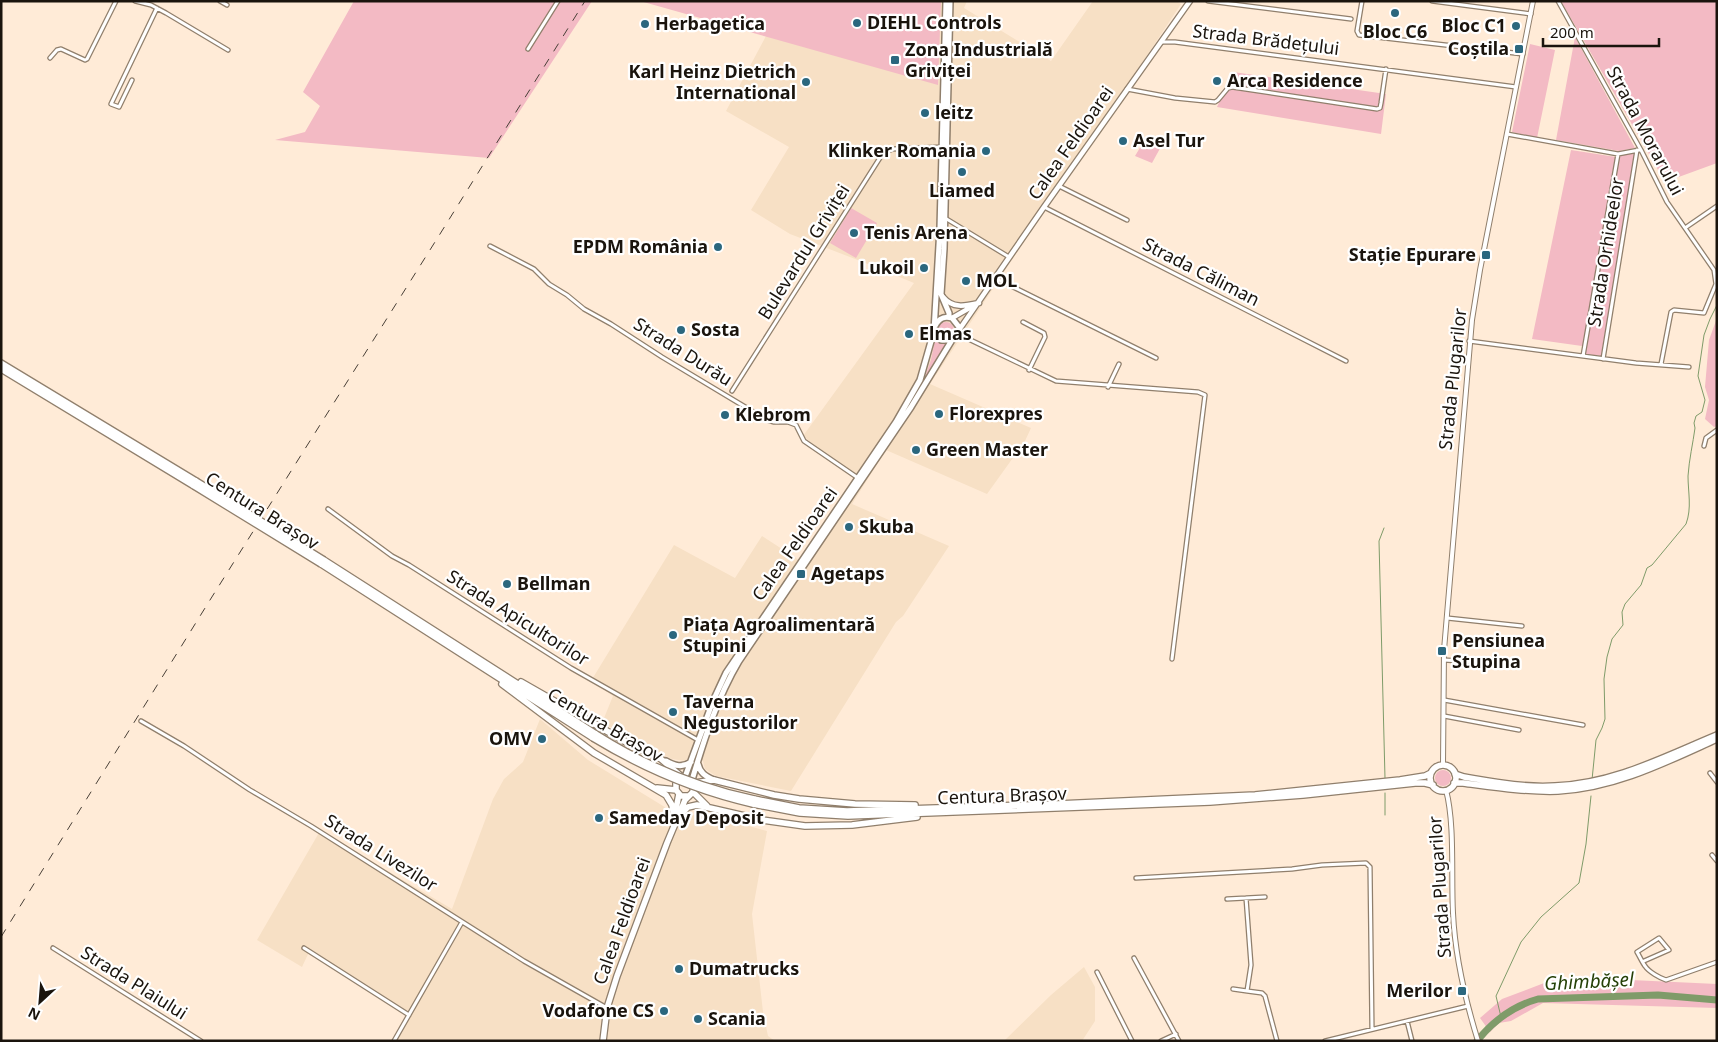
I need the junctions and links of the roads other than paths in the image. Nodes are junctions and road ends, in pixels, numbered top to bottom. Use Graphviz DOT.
graph roads {
  1 [pos="116,1"];
  2 [pos="135,1"];
  3 [pos="220,1"];
  4 [pos="558,1"];
  5 [pos="946,1"];
  6 [pos="950,1"];
  7 [pos="1190,1"];
  8 [pos="1208,1"];
  9 [pos="1362,1"];
  10 [pos="1432,1"];
  11 [pos="1533,1"];
  12 [pos="1558,1"];
  13 [pos="145,2"];
  14 [pos="227,5"];
  15 [pos="157,8"];
  16 [pos="1530,14"];
  17 [pos="1351,19"];
  18 [pos="1162,42"];
  19 [pos="528,49"];
  20 [pos="228,50"];
  21 [pos="1523,54"];
  22 [pos="50,58"];
  23 [pos="1386,69"];
  24 [pos="132,80"];
  25 [pos="1516,87"];
  26 [pos="1128,89"];
  27 [pos="1507,134"];
  28 [pos="942,146"];
  29 [pos="1639,150"];
  30 [pos="1618,154"];
  31 [pos="1059,186"];
  32 [pos="1044,206"];
  33 [pos="1717,206"];
  34 [pos="944,218"];
  35 [pos="1127,220"];
  36 [pos="1685,228"];
  37 [pos="490,246"];
  38 [pos="1009,257"];
  39 [pos="995,278"];
  40 [pos="941,294"];
  41 [pos="979,303"];
  42 [pos="950,318"];
  43 [pos="1023,322"];
  44 [pos="934,330"];
  45 [pos="959,332"];
  46 [pos="952,340"];
  47 [pos="1470,341"];
  48 [pos="1583,356"];
  49 [pos="1156,358"];
  50 [pos="1603,359"];
  51 [pos="1346,361"];
  52 [pos="1,363"];
  53 [pos="1119,364"];
  54 [pos="1661,364"];
  55 [pos="1689,367"];
  56 [pos="1,369"];
  57 [pos="1029,370"];
  58 [pos="1108,386"];
  59 [pos="732,391"];
  60 [pos="1717,430"];
  61 [pos="1704,446"];
  62 [pos="858,478"];
  63 [pos="195,484"];
  64 [pos="328,510"];
  65 [pos="1447,618"];
  66 [pos="1522,626"];
  67 [pos="1172,659"];
  68 [pos="1444,660"];
  69 [pos="1494,663"];
  70 [pos="495,673"];
  71 [pos="1444,700"];
  72 [pos="1444,716"];
  73 [pos="141,721"];
  74 [pos="1583,725"];
  75 [pos="1518,730"];
  76 [pos="1717,735"];
  77 [pos="1717,739"];
  78 [pos="699,740"];
  79 [pos="661,758"];
  80 [pos="691,761"];
  81 [pos="698,763"];
  82 [pos="1443,765"];
  83 [pos="1431,773"];
  84 [pos="1710,773"];
  85 [pos="1455,774"];
  86 [pos="684,777"];
  87 [pos="714,780"];
  88 [pos="693,781"];
  89 [pos="1717,782"];
  90 [pos="1454,783"];
  91 [pos="1433,785"];
  92 [pos="655,788"];
  93 [pos="1446,790"];
  94 [pos="677,792"];
  95 [pos="691,794"];
  96 [pos="707,806"];
  97 [pos="957,810"];
  98 [pos="676,817"];
  99 [pos="1712,855"];
  100 [pos="1717,861"];
  101 [pos="1136,878"];
  102 [pos="1265,897"];
  103 [pos="1246,898"];
  104 [pos="1227,899"];
  105 [pos="462,922"];
  106 [pos="53,948"];
  107 [pos="304,948"];
  108 [pos="1134,958"];
  109 [pos="1644,961"];
  110 [pos="1717,962"];
  111 [pos="1097,972"];
  112 [pos="1233,989"];
  113 [pos="1247,991"];
  114 [pos="1468,1006"];
  115 [pos="607,1008"];
  116 [pos="409,1015"];
  117 [pos="1407,1021"];
  118 [pos="1372,1029"];
  119 [pos="1176,1034"];
  120 [pos="1341,1039"];
  121 [pos="201,1041"];
  122 [pos="394,1041"];
  123 [pos="603,1041"];
  124 [pos="1132,1041"];
  125 [pos="1161,1041"];
  126 [pos="1179,1041"];
  127 [pos="1277,1041"];
  128 [pos="1325,1041"];
  129 [pos="1412,1041"];
  130 [pos="1478,1041"];
  1 -- 22 [label="street"];
  2 -- 13 [label="street"];
  3 -- 14 [label="street"];
  4 -- 19 [label="street"];
  5 -- 28 [label="main road"];
  6 -- 34 [label="main road"];
  7 -- 18 [label="main road, Calea Feldioarei"];
  8 -- 17 [label="street"];
  9 -- 21 [label="street"];
  10 -- 16 [label="street"];
  11 -- 16 [label="street, Strada Plugarilor"];
  12 -- 29 [label="street, Strada Morarului"];
  13 -- 15 [label="street"];
  15 -- 20 [label="street"];
  15 -- 24 [label="street"];
  16 -- 21 [label="street, Strada Plugarilor"];
  18 -- 23 [label="street, Strada Brădețului"];
  18 -- 26 [label="main road, Calea Feldioarei"];
  21 -- 25 [label="street, Strada Plugarilor"];
  23 -- 25 [label="street, Strada Brădețului"];
  23 -- 26 [label="street"];
  25 -- 27 [label="street, Strada Plugarilor"];
  26 -- 31 [label="main road, Calea Feldioarei"];
  27 -- 30 [label="street"];
  27 -- 47 [label="street, Strada Plugarilor"];
  28 -- 44 [label="main road"];
  28 -- 59 [label="street, Bulevardul Griviței"];
  29 -- 30 [label="street"];
  29 -- 36 [label="street, Strada Morarului"];
  29 -- 50 [label="street, Strada Orhideelor"];
  30 -- 48 [label="street"];
  31 -- 32 [label="main road, Calea Feldioarei"];
  31 -- 35 [label="street"];
  32 -- 38 [label="main road, Calea Feldioarei"];
  32 -- 51 [label="street, Strada Căliman"];
  33 -- 36 [label="street"];
  34 -- 38 [label="street"];
  34 -- 40 [label="main road"];
  36 -- 54 [label="street, Strada Morarului"];
  37 -- 62 [label="street, Strada Durău"];
  38 -- 39 [label="main road, Calea Feldioarei"];
  39 -- 41 [label="main road, Calea Feldioarei"];
  39 -- 49 [label="street"];
  40 -- 41 [label="main road"];
  40 -- 42 [label="main road"];
  41 -- 42 [label="main road, Calea Feldioarei"];
  41 -- 45 [label="main road, Calea Feldioarei"];
  42 -- 44 [label="main road, Calea Feldioarei"];
  42 -- 45 [label="main road"];
  43 -- 57 [label="street"];
  44 -- 46 [label="main road"];
  44 -- 62 [label="main road, Calea Feldioarei"];
  45 -- 46 [label="main road, Calea Feldioarei"];
  45 -- 57 [label="street"];
  46 -- 81 [label="main road, Calea Feldioarei"];
  47 -- 48 [label="street"];
  47 -- 65 [label="street, Strada Plugarilor"];
  48 -- 50 [label="street"];
  50 -- 54 [label="street"];
  52 -- 63 [label="highway, Centura Brașov"];
  53 -- 58 [label="street"];
  54 -- 55 [label="street"];
  56 -- 63 [label="highway, Centura Brașov"];
  57 -- 58 [label="street"];
  58 -- 67 [label="street"];
  60 -- 61 [label="street"];
  62 -- 78 [label="main road, Calea Feldioarei"];
  63 -- 70 [label="highway, Centura Brașov, bridge"];
  64 -- 78 [label="street, Strada Apicultorilor"];
  65 -- 66 [label="street"];
  65 -- 68 [label="street, Strada Plugarilor"];
  68 -- 69 [label="street"];
  68 -- 71 [label="street, Strada Plugarilor"];
  70 -- 79 [label="highway"];
  70 -- 92 [label="highway"];
  70 -- 97 [label="highway, Centura Brașov, bridge"];
  71 -- 72 [label="street, Strada Plugarilor"];
  71 -- 74 [label="street"];
  72 -- 75 [label="street"];
  72 -- 82 [label="street, Strada Plugarilor"];
  73 -- 105 [label="street, Strada Livezilor"];
  76 -- 85 [label="highway"];
  77 -- 90 [label="highway"];
  78 -- 80 [label="main road, Calea Feldioarei"];
  79 -- 80 [label="main road"];
  79 -- 86 [label="highway"];
  80 -- 86 [label="main road, Calea Feldioarei"];
  81 -- 87 [label="main road"];
  81 -- 88 [label="main road, Calea Feldioarei"];
  82 -- 83 [label="highway, Centura Brașov"];
  82 -- 85 [label="highway"];
  83 -- 91 [label="highway"];
  83 -- 97 [label="highway, Centura Brașov"];
  84 -- 89 [label="street"];
  85 -- 90 [label="highway"];
  86 -- 88 [label="highway"];
  86 -- 94 [label="highway"];
  87 -- 88 [label="highway"];
  87 -- 97 [label="highway"];
  88 -- 95 [label="highway"];
  90 -- 93 [label="highway"];
  91 -- 93 [label="highway, Centura Brașov"];
  91 -- 97 [label="highway, Centura Brașov"];
  92 -- 94 [label="highway"];
  92 -- 98 [label="highway"];
  93 -- 114 [label="street, Strada Plugarilor"];
  94 -- 95 [label="highway"];
  94 -- 98 [label="highway, Calea Feldioarei"];
  95 -- 96 [label="highway"];
  95 -- 98 [label="highway, Calea Feldioarei"];
  96 -- 97 [label="highway"];
  96 -- 98 [label="highway"];
  98 -- 115 [label="highway, Calea Feldioarei"];
  99 -- 100 [label="street"];
  101 -- 118 [label="street"];
  102 -- 103 [label="street"];
  103 -- 104 [label="street"];
  103 -- 113 [label="street"];
  105 -- 115 [label="street, Strada Livezilor"];
  105 -- 116 [label="street"];
  106 -- 121 [label="street, Strada Plaiului"];
  107 -- 116 [label="street"];
  108 -- 119 [label="street"];
  109 -- 109 [label="street"];
  109 -- 110 [label="street"];
  111 -- 124 [label="street"];
  112 -- 113 [label="street"];
  113 -- 127 [label="street"];
  114 -- 117 [label="street"];
  114 -- 130 [label="street, Strada Plugarilor"];
  115 -- 123 [label="highway, Calea Feldioarei"];
  116 -- 122 [label="street"];
  117 -- 118 [label="street"];
  117 -- 129 [label="street"];
  118 -- 120 [label="street"];
  119 -- 125 [label="street"];
  119 -- 126 [label="street"];
  120 -- 128 [label="street"];
}
